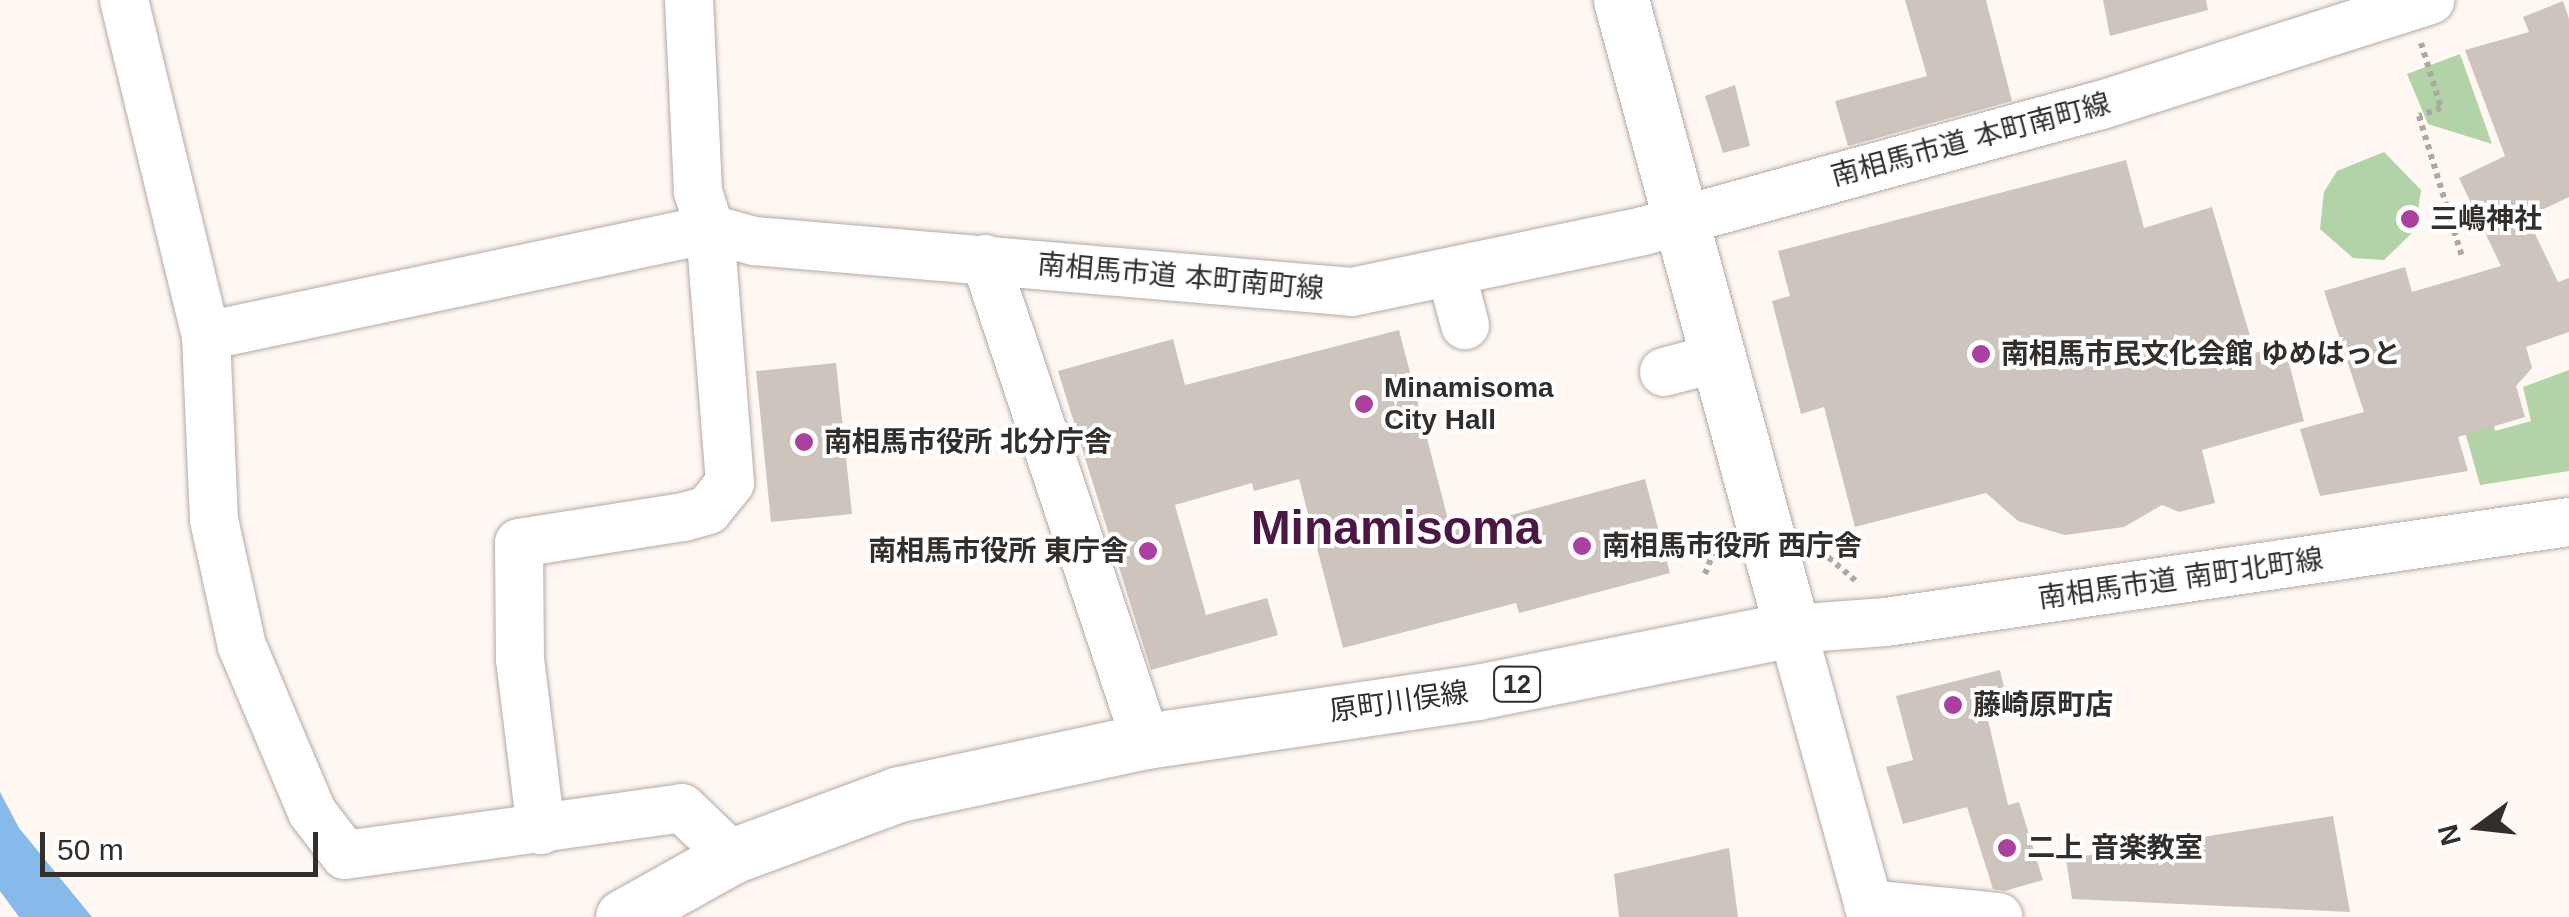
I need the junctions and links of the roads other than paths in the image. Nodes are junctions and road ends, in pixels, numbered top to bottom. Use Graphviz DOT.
graph roads {
  1 [pos="124,0"];
  2 [pos="689,0"];
  3 [pos="1621,0"];
  4 [pos="2420,3"];
  5 [pos="1682,220"];
  6 [pos="710,229"];
  7 [pos="985,259"];
  8 [pos="1451,272"];
  9 [pos="1465,325"];
  10 [pos="206,336"];
  11 [pos="1717,358"];
  12 [pos="1664,372"];
  13 [pos="2569,522"];
  14 [pos="1792,630"];
  15 [pos="1146,741"];
  16 [pos="541,830"];
  17 [pos="732,856"];
  18 [pos="1870,911"];
  19 [pos="623,917"];
  20 [pos="1998,917"];
  1 -- 10 [label="street"];
  2 -- 6 [label="street"];
  3 -- 5 [label="main road"];
  4 -- 5 [label="street, 南相馬市道 本町南町線"];
  5 -- 8 [label="street, 南相馬市道 本町南町線"];
  5 -- 11 [label="main road"];
  6 -- 7 [label="street, 南相馬市道 本町南町線"];
  6 -- 10 [label="street, 南相馬市道 本町南町線"];
  6 -- 16 [label="street"];
  7 -- 8 [label="street, 南相馬市道 本町南町線"];
  7 -- 15 [label="street"];
  8 -- 9 [label="street"];
  10 -- 16 [label="street"];
  11 -- 12 [label="street"];
  11 -- 14 [label="main road"];
  13 -- 14 [label="street, 南相馬市道 南町北町線"];
  14 -- 15 [label="main road, 原町川俣線 / 12"];
  14 -- 18 [label="street"];
  15 -- 17 [label="main road, 原町川俣線 / 12"];
  16 -- 17 [label="street"];
  17 -- 19 [label="main road, 原町川俣線 / 12"];
  18 -- 20 [label="street"];
}
